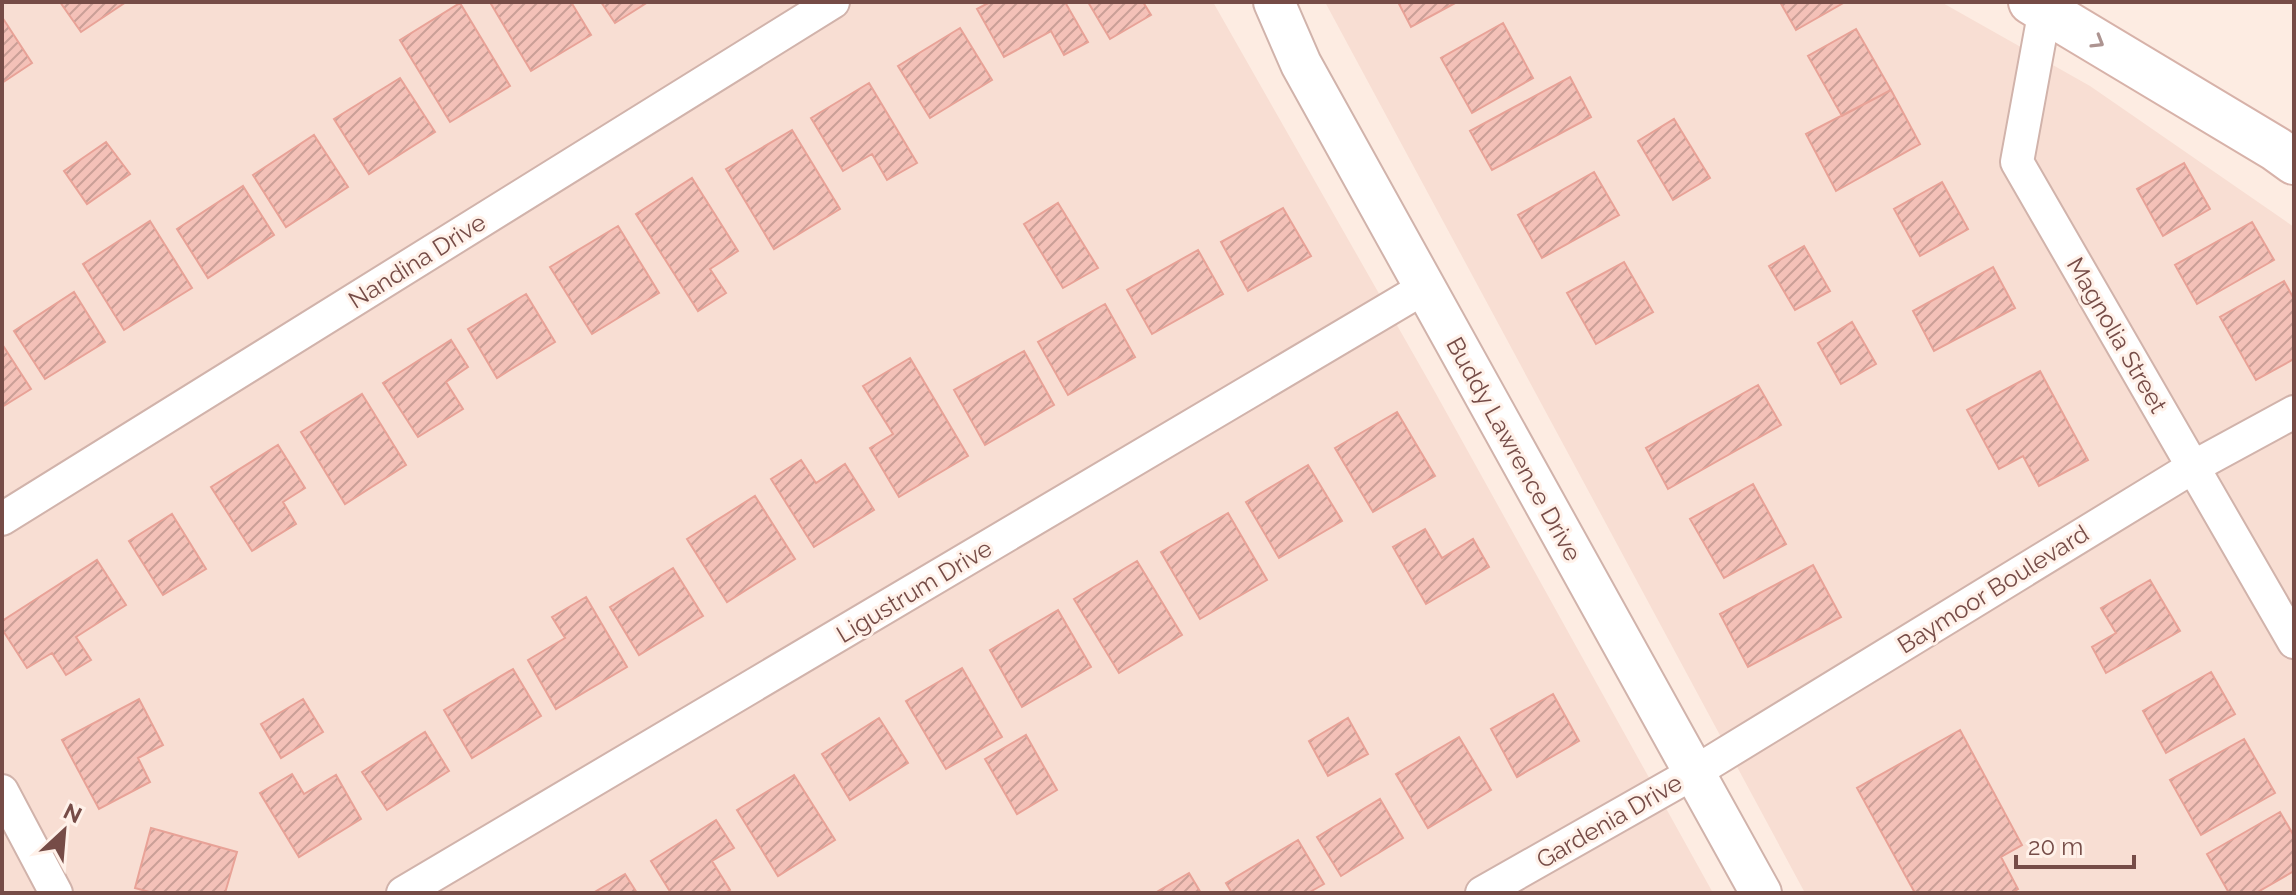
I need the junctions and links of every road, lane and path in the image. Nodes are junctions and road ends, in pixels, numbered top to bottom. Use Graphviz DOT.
graph roads {
  1 [pos="833,2"];
  2 [pos="1274,2"];
  3 [pos="2038,6"];
  4 [pos="2294,162"];
  5 [pos="1424,288"];
  6 [pos="2294,412"];
  7 [pos="2193,467"];
  8 [pos="2,519"];
  9 [pos="2294,642"];
  10 [pos="1695,772"];
  11 [pos="2,791"];
  12 [pos="56,893"];
  13 [pos="403,893"];
  14 [pos="1482,893"];
  15 [pos="1761,893"];
  1 -- 8 [label="street, Nandina Drive"];
  2 -- 5 [label="street, Buddy Lawrence Drive"];
  3 -- 4 [label="main road, one-way"];
  3 -- 7 [label="street, Magnolia Street"];
  5 -- 10 [label="street, Buddy Lawrence Drive"];
  5 -- 13 [label="street, Ligustrum Drive"];
  6 -- 7 [label="street, Baymoor Boulevard"];
  7 -- 9 [label="street, Magnolia Street"];
  7 -- 10 [label="street, Baymoor Boulevard"];
  10 -- 14 [label="street, Gardenia Drive"];
  10 -- 15 [label="street, Buddy Lawrence Drive"];
  11 -- 12 [label="street"];
}
